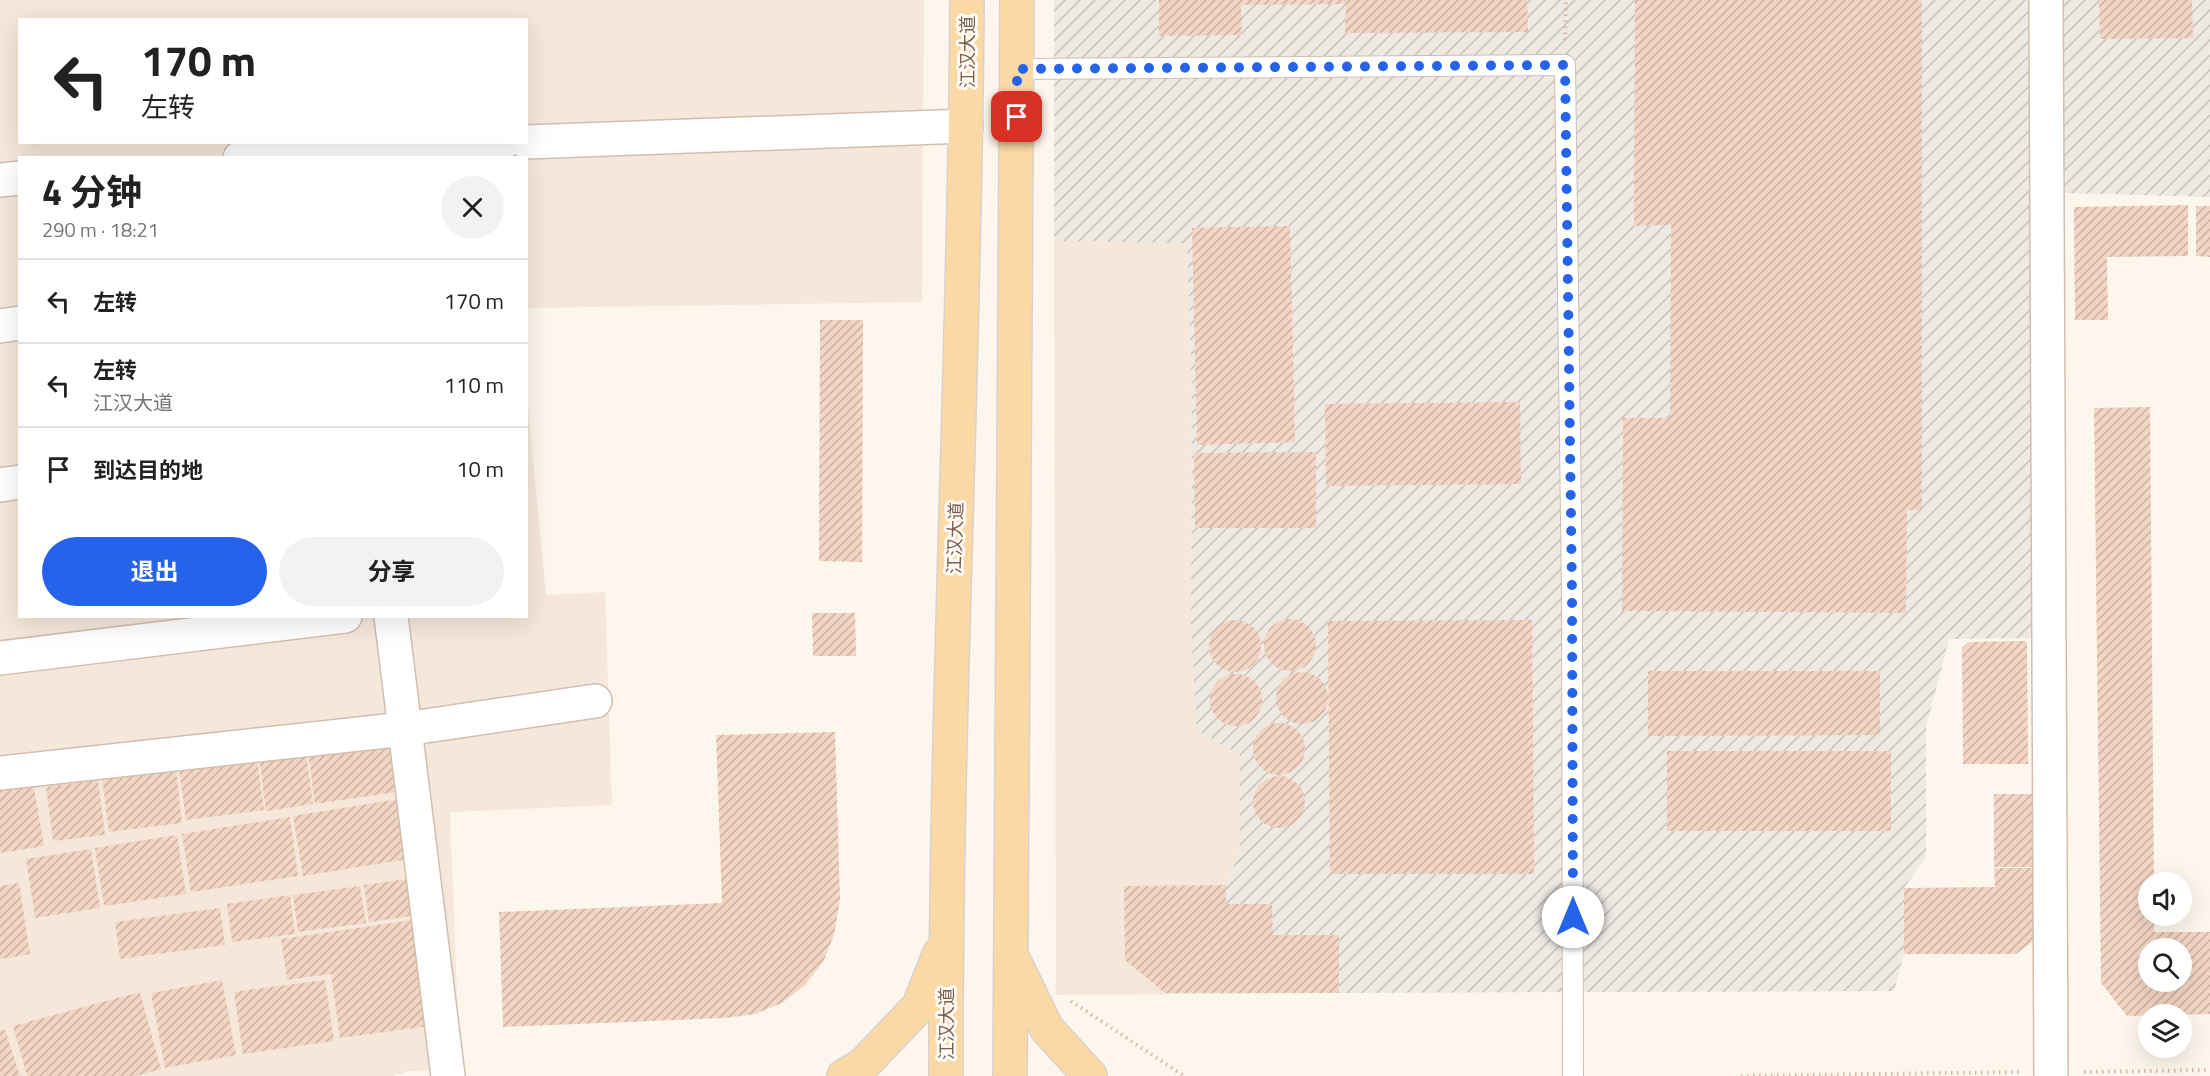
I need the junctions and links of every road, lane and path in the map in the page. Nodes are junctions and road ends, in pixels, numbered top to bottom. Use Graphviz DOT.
graph roads {
  1 [pos="967,0"];
  2 [pos="1017,0"];
  3 [pos="1566,0"];
  4 [pos="2046,0"];
  5 [pos="1565,65"];
  6 [pos="1017,69"];
  7 [pos="966,126"];
  8 [pos="528,142"];
  9 [pos="473,144"];
  10 [pos="333,153"];
  11 [pos="277,156"];
  12 [pos="18,178"];
  13 [pos="0,180"];
  14 [pos="18,323"];
  15 [pos="0,326"];
  16 [pos="18,482"];
  17 [pos="0,485"];
  18 [pos="329,618"];
  19 [pos="391,618"];
  20 [pos="0,658"];
  21 [pos="595,701"];
  22 [pos="405,729"];
  23 [pos="0,773"];
  24 [pos="946,938"];
  25 [pos="1011,954"];
  26 [pos="1064,996"];
  27 [pos="2210,1070"];
  28 [pos="2051,1074"];
  29 [pos="448,1076"];
  30 [pos="844,1076"];
  31 [pos="946,1076"];
  32 [pos="1010,1076"];
  33 [pos="1090,1076"];
  34 [pos="1184,1076"];
  35 [pos="1573,1076"];
  36 [pos="1741,1076"];
  1 -- 7 [label="main road, 江汉大道"];
  2 -- 6 [label="main road"];
  3 -- 5 [label="path"];
  4 -- 28 [label="street"];
  5 -- 6 [label="lane"];
  5 -- 35 [label="lane"];
  6 -- 25 [label="main road"];
  7 -- 8 [label="street"];
  7 -- 24 [label="main road, 江汉大道"];
  9 -- 10 [label="street"];
  10 -- 11 [label="street"];
  12 -- 13 [label="street"];
  14 -- 15 [label="street"];
  16 -- 17 [label="street"];
  18 -- 20 [label="street"];
  19 -- 22 [label="street"];
  21 -- 22 [label="street"];
  22 -- 23 [label="street"];
  22 -- 29 [label="street"];
  24 -- 30 [label="main road"];
  24 -- 31 [label="main road, 江汉大道"];
  25 -- 32 [label="main road"];
  25 -- 33 [label="main road"];
  26 -- 34 [label="path"];
  27 -- 28 [label="path"];
  28 -- 36 [label="path"];
}
